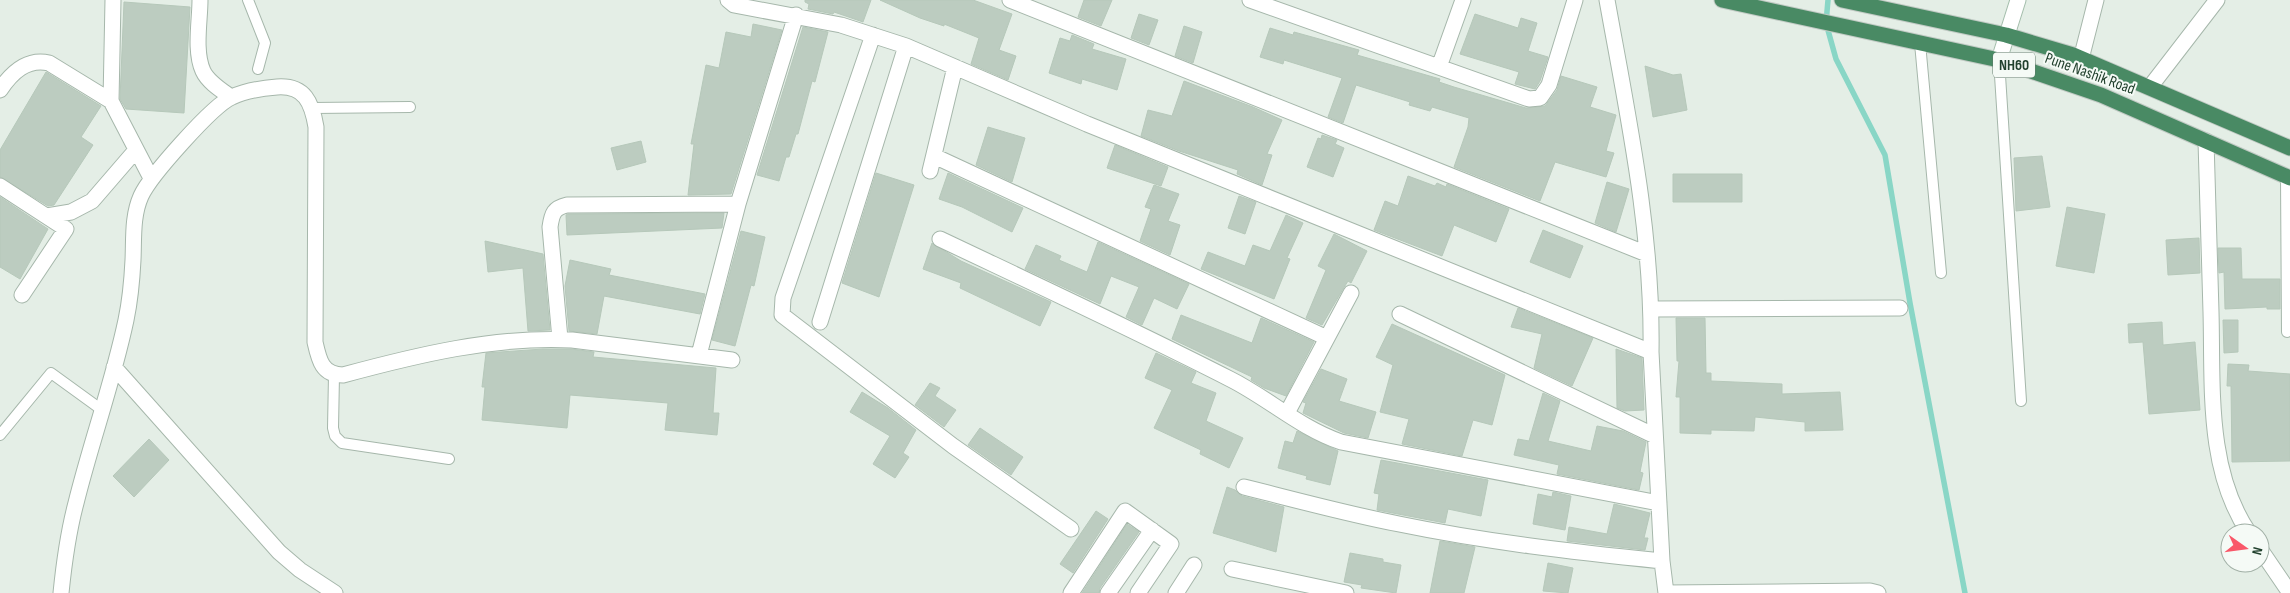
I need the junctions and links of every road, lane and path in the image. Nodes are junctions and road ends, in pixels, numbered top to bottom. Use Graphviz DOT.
graph roads {
  1 [pos="113,0"];
  2 [pos="200,0"];
  3 [pos="248,0"];
  4 [pos="728,0"];
  5 [pos="1010,0"];
  6 [pos="1250,0"];
  7 [pos="1463,0"];
  8 [pos="1574,0"];
  9 [pos="1607,0"];
  10 [pos="1722,0"];
  11 [pos="1842,0"];
  12 [pos="2018,0"];
  13 [pos="2096,0"];
  14 [pos="2217,0"];
  15 [pos="796,16"];
  16 [pos="873,35"];
  17 [pos="2006,35"];
  18 [pos="1920,43"];
  19 [pos="906,46"];
  20 [pos="2081,58"];
  21 [pos="1999,60"];
  22 [pos="955,67"];
  23 [pos="1440,67"];
  24 [pos="258,70"];
  25 [pos="2150,87"];
  26 [pos="0,90"];
  27 [pos="231,97"];
  28 [pos="111,101"];
  29 [pos="410,107"];
  30 [pos="313,108"];
  31 [pos="2206,141"];
  32 [pos="2290,148"];
  33 [pos="136,150"];
  34 [pos="2288,177"];
  35 [pos="151,178"];
  36 [pos="0,186"];
  37 [pos="738,204"];
  38 [pos="47,216"];
  39 [pos="940,239"];
  40 [pos="1648,254"];
  41 [pos="1941,273"];
  42 [pos="1351,293"];
  43 [pos="22,295"];
  44 [pos="1900,308"];
  45 [pos="1652,309"];
  46 [pos="1400,314"];
  47 [pos="820,322"];
  48 [pos="2287,332"];
  49 [pos="1327,338"];
  50 [pos="560,339"];
  51 [pos="1651,352"];
  52 [pos="699,355"];
  53 [pos="732,360"];
  54 [pos="114,367"];
  55 [pos="334,375"];
  56 [pos="2021,401"];
  57 [pos="102,410"];
  58 [pos="1287,413"];
  59 [pos="0,435"];
  60 [pos="1656,436"];
  61 [pos="449,459"];
  62 [pos="1244,487"];
  63 [pos="1659,503"];
  64 [pos="2244,523"];
  65 [pos="1071,529"];
  66 [pos="1152,530"];
  67 [pos="1662,561"];
  68 [pos="2270,564"];
  69 [pos="1194,565"];
  70 [pos="1232,569"];
  71 [pos="61,593"];
  72 [pos="335,593"];
  73 [pos="1071,593"];
  74 [pos="1108,593"];
  75 [pos="1138,593"];
  76 [pos="1176,593"];
  77 [pos="1346,593"];
  78 [pos="1666,593"];
  79 [pos="1878,593"];
  80 [pos="2290,593"];
  1 -- 28 [label="street"];
  2 -- 27 [label="street"];
  3 -- 24 [label="lane"];
  4 -- 15 [label="street"];
  5 -- 40 [label="street"];
  6 -- 23 [label="street"];
  7 -- 23 [label="street"];
  8 -- 23 [label="street"];
  9 -- 40 [label="street"];
  10 -- 18 [label="highway, Pune Nashik Road / NH60"];
  11 -- 17 [label="highway, Pune Nashik Road / NH60"];
  12 -- 17 [label="street"];
  13 -- 20 [label="street"];
  14 -- 25 [label="street"];
  15 -- 16 [label="street"];
  15 -- 37 [label="street"];
  16 -- 19 [label="street"];
  16 -- 65 [label="street"];
  17 -- 20 [label="highway, Pune Nashik Road / NH60"];
  17 -- 21 [label="street"];
  18 -- 21 [label="highway, Pune Nashik Road / NH60"];
  18 -- 41 [label="lane"];
  19 -- 22 [label="street"];
  19 -- 47 [label="street"];
  20 -- 25 [label="highway, Pune Nashik Road / NH60"];
  21 -- 31 [label="highway, Pune Nashik Road / NH60"];
  21 -- 56 [label="lane"];
  22 -- 49 [label="street"];
  22 -- 51 [label="street"];
  25 -- 32 [label="highway, Pune Nashik Road / NH60"];
  26 -- 28 [label="street"];
  27 -- 30 [label="street"];
  27 -- 35 [label="street"];
  28 -- 33 [label="street"];
  29 -- 30 [label="lane"];
  30 -- 55 [label="street"];
  31 -- 34 [label="highway, Pune Nashik Road / NH60"];
  31 -- 64 [label="street"];
  33 -- 35 [label="street"];
  33 -- 38 [label="street"];
  34 -- 48 [label="lane"];
  35 -- 54 [label="street"];
  36 -- 38 [label="street"];
  37 -- 50 [label="street"];
  37 -- 52 [label="street"];
  38 -- 43 [label="street"];
  39 -- 58 [label="street"];
  40 -- 45 [label="street"];
  42 -- 49 [label="street"];
  44 -- 45 [label="street"];
  45 -- 51 [label="street"];
  46 -- 60 [label="street"];
  49 -- 58 [label="street"];
  50 -- 52 [label="street"];
  50 -- 55 [label="street"];
  51 -- 60 [label="street"];
  52 -- 53 [label="street"];
  54 -- 57 [label="street"];
  54 -- 72 [label="street"];
  55 -- 61 [label="lane"];
  57 -- 59 [label="lane"];
  57 -- 71 [label="street"];
  58 -- 63 [label="street"];
  60 -- 63 [label="street"];
  62 -- 67 [label="street"];
  63 -- 67 [label="street"];
  66 -- 73 [label="street"];
  66 -- 74 [label="street"];
  66 -- 75 [label="street"];
  67 -- 78 [label="street"];
  68 -- 80 [label="street"];
  69 -- 76 [label="street"];
  70 -- 77 [label="street"];
  78 -- 79 [label="street"];
}
